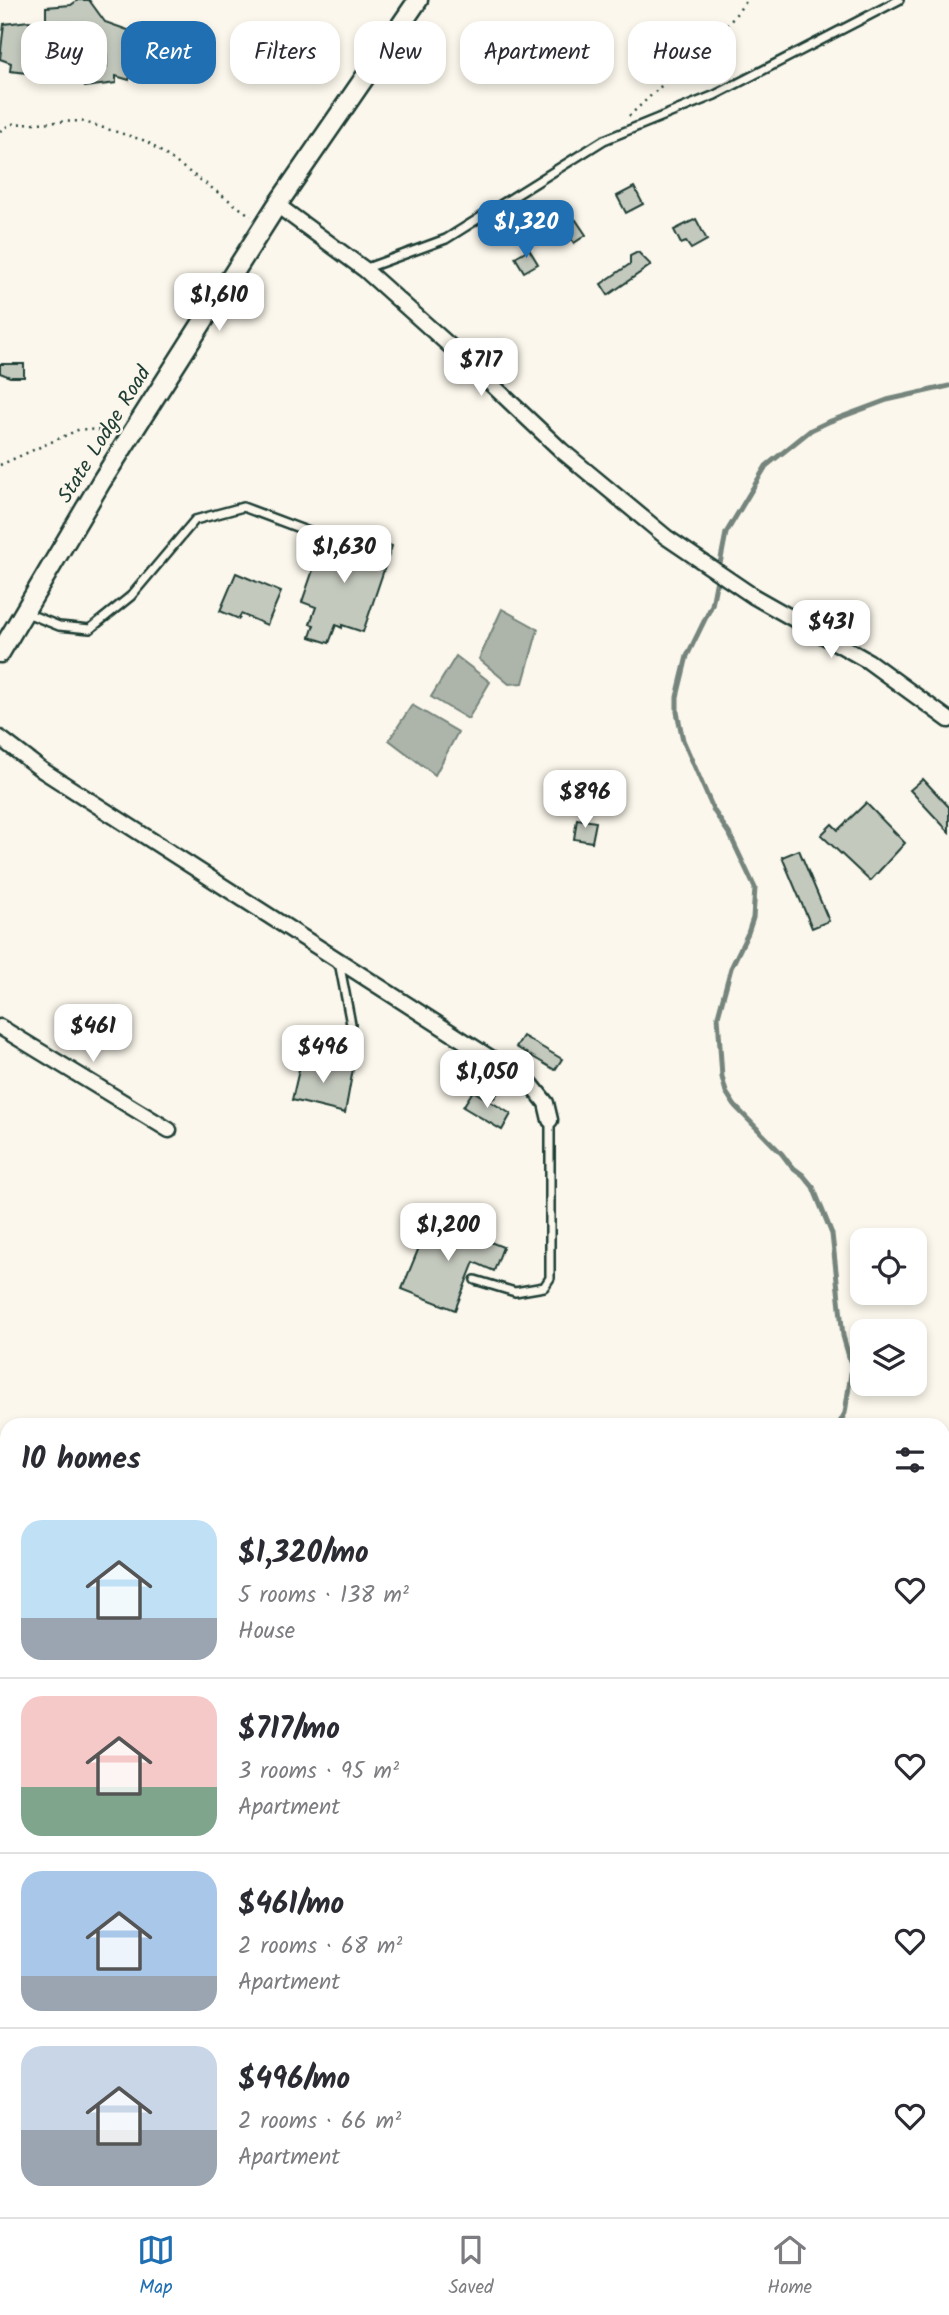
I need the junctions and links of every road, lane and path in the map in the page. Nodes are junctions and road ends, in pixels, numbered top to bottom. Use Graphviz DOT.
graph roads {
  1 [pos="418,0"];
  2 [pos="747,0"];
  3 [pos="900,0"];
  4 [pos="0,131"];
  5 [pos="604,140"];
  6 [pos="277,205"];
  7 [pos="264,227"];
  8 [pos="363,269"];
  9 [pos="132,433"];
  10 [pos="0,465"];
  11 [pos="320,536"];
  12 [pos="23,612"];
  13 [pos="0,653"];
  14 [pos="949,720"];
  15 [pos="0,738"];
  16 [pos="338,961"];
  17 [pos="0,1027"];
  18 [pos="330,1049"];
  19 [pos="508,1069"];
  20 [pos="491,1094"];
  21 [pos="551,1120"];
  22 [pos="169,1130"];
  23 [pos="475,1280"];
  1 -- 6 [label="street, State Lodge Road"];
  2 -- 5 [label="path"];
  3 -- 5 [label="lane"];
  4 -- 7 [label="path"];
  5 -- 8 [label="lane"];
  6 -- 7 [label="street, State Lodge Road"];
  6 -- 8 [label="street"];
  7 -- 9 [label="street, State Lodge Road"];
  8 -- 14 [label="street"];
  9 -- 10 [label="path"];
  9 -- 12 [label="street, State Lodge Road"];
  11 -- 12 [label="lane"];
  12 -- 13 [label="street, State Lodge Road"];
  15 -- 16 [label="street"];
  16 -- 18 [label="lane"];
  16 -- 19 [label="street"];
  17 -- 22 [label="street"];
  19 -- 20 [label="lane"];
  19 -- 21 [label="street"];
  21 -- 23 [label="lane"];
}
